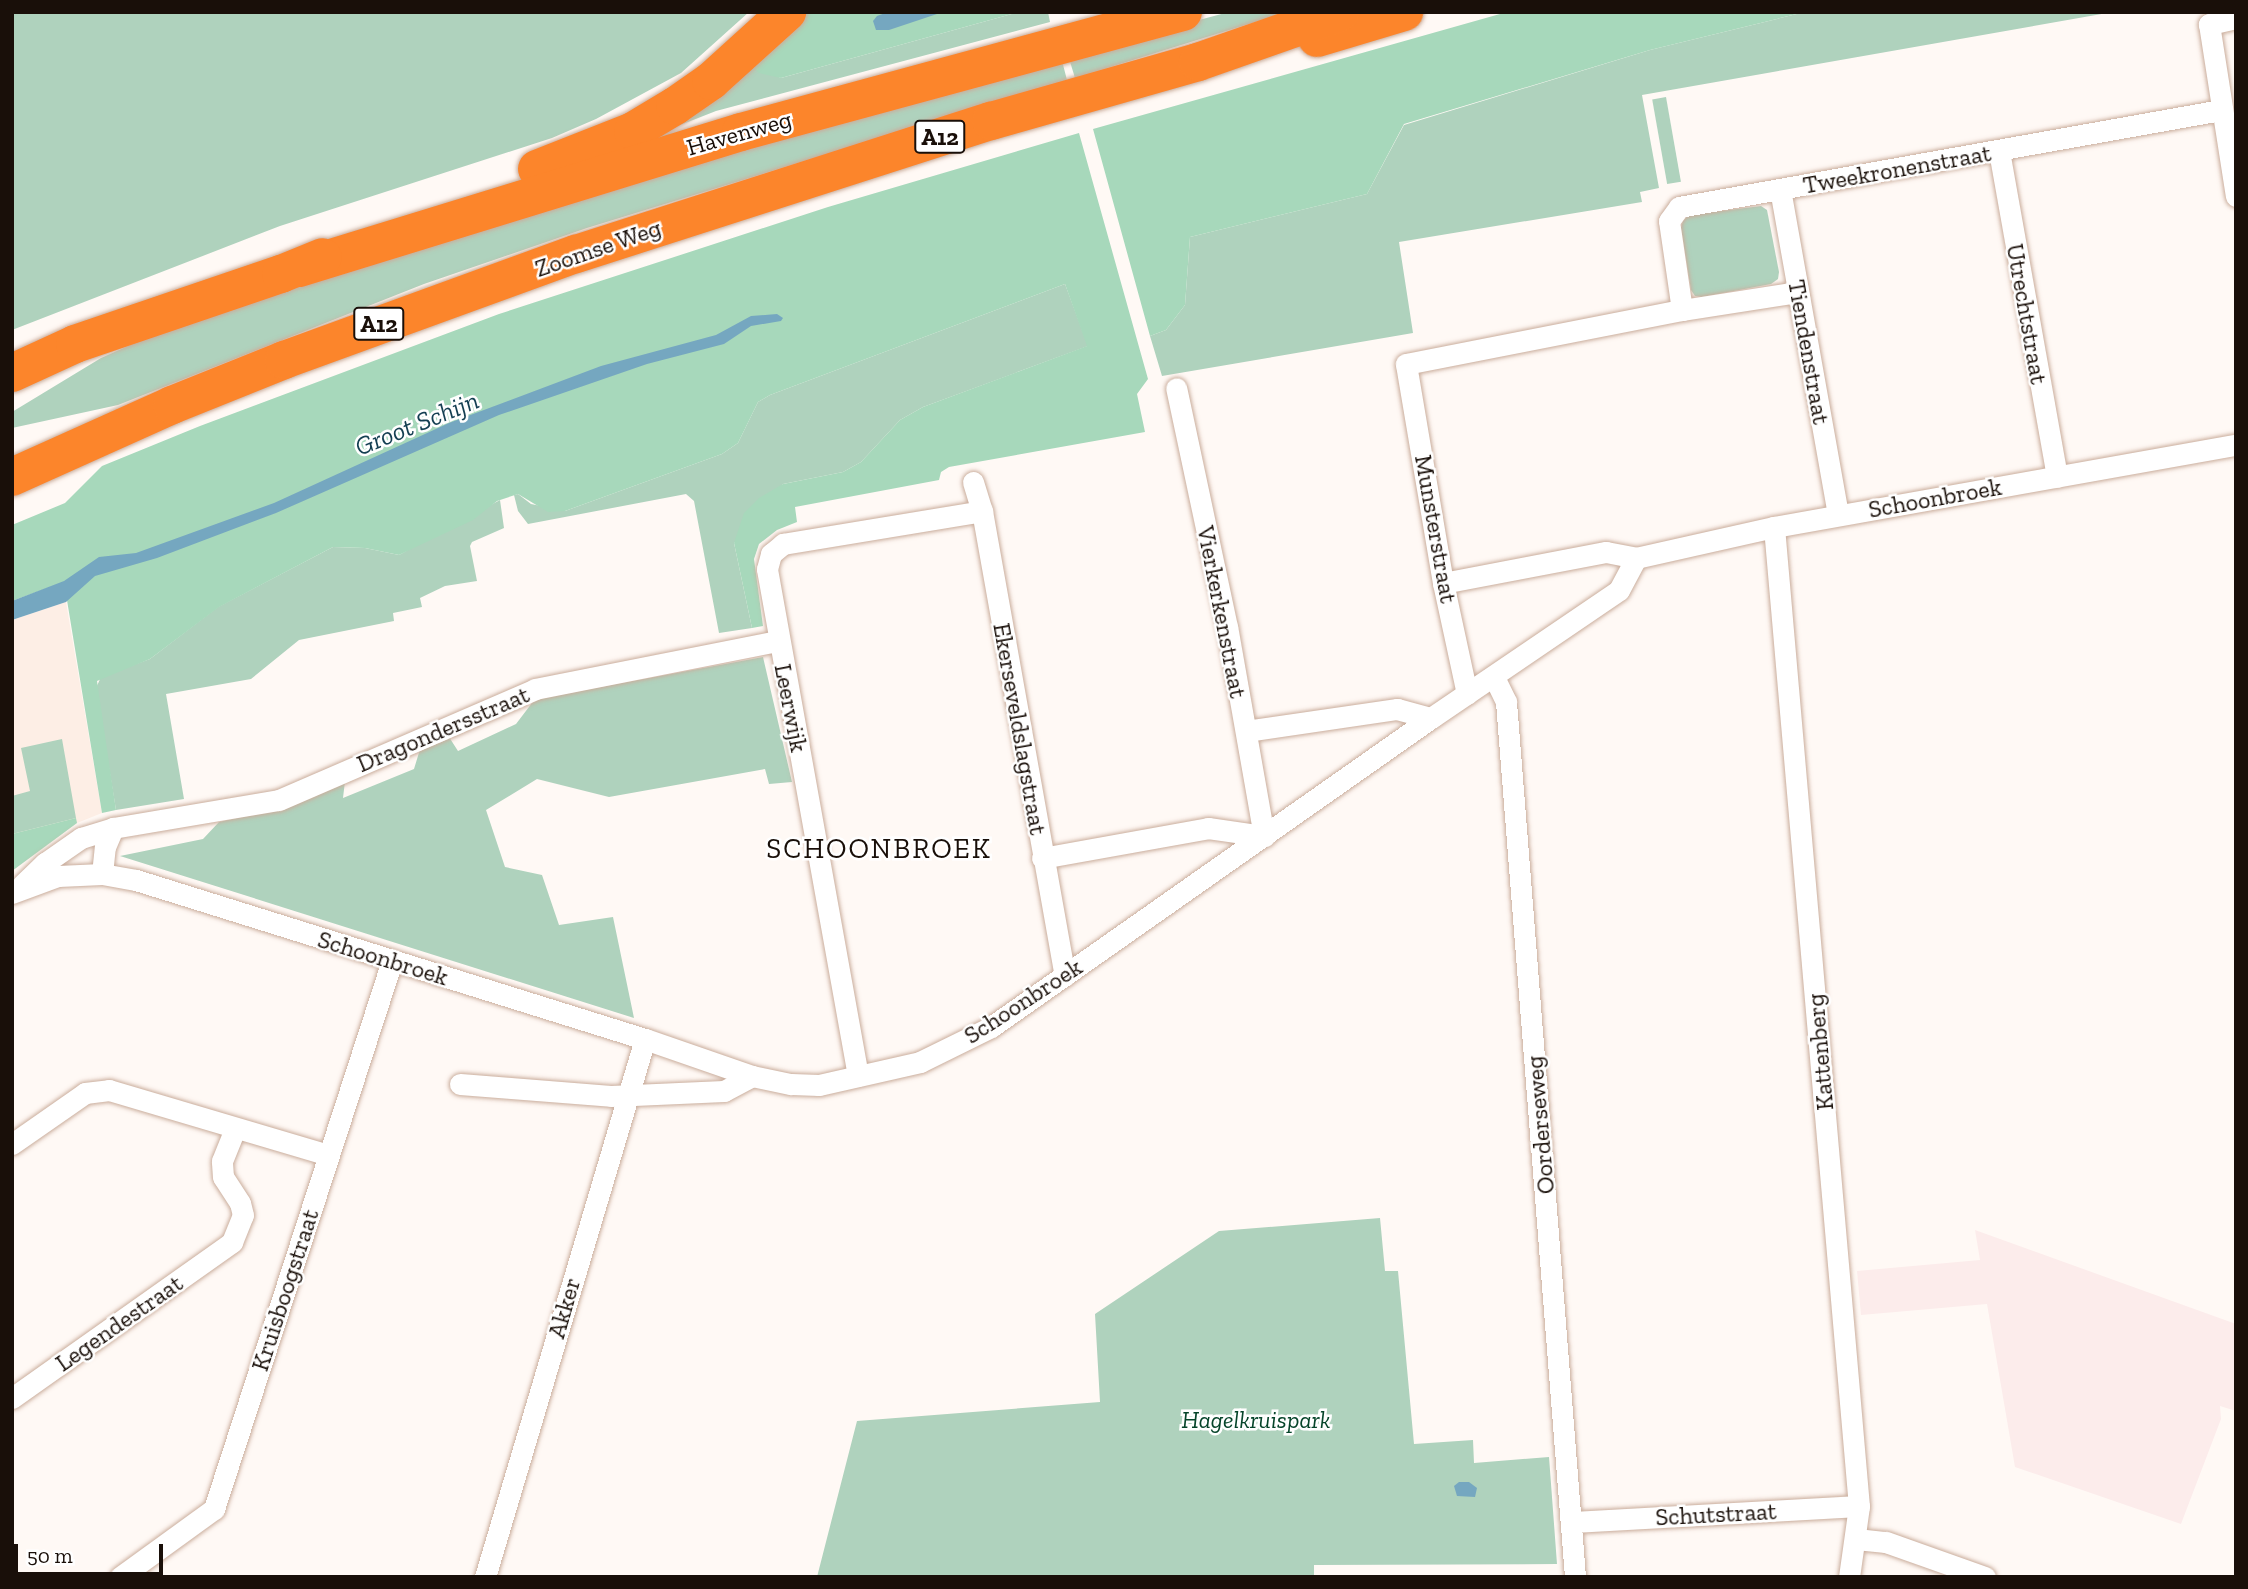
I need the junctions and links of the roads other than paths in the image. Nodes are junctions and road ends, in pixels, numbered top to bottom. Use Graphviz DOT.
graph roads {
  1 [pos="788,12"];
  2 [pos="1183,12"];
  3 [pos="1341,12"];
  4 [pos="1404,12"];
  5 [pos="2236,18"];
  6 [pos="1198,62"];
  7 [pos="2221,110"];
  8 [pos="1999,151"];
  9 [pos="1780,189"];
  10 [pos="2236,196"];
  11 [pos="299,268"];
  12 [pos="1798,292"];
  13 [pos="1682,310"];
  14 [pos="12,373"];
  15 [pos="1176,388"];
  16 [pos="2236,445"];
  17 [pos="12,477"];
  18 [pos="2057,477"];
  19 [pos="973,482"];
  20 [pos="982,511"];
  21 [pos="1838,515"];
  22 [pos="1774,527"];
  23 [pos="1636,558"];
  24 [pos="1443,583"];
  25 [pos="778,641"];
  26 [pos="1494,677"];
  27 [pos="1467,694"];
  28 [pos="1431,718"];
  29 [pos="1245,731"];
  30 [pos="113,828"];
  31 [pos="1264,836"];
  32 [pos="1042,858"];
  33 [pos="102,874"];
  34 [pos="16,891"];
  35 [pos="392,961"];
  36 [pos="1065,976"];
  37 [pos="645,1039"];
  38 [pos="752,1076"];
  39 [pos="858,1076"];
  40 [pos="460,1084"];
  41 [pos="626,1095"];
  42 [pos="235,1129"];
  43 [pos="12,1144"];
  44 [pos="328,1155"];
  45 [pos="12,1398"];
  46 [pos="1859,1506"];
  47 [pos="1573,1522"];
  48 [pos="1856,1539"];
  49 [pos="120,1577"];
  50 [pos="485,1577"];
  51 [pos="1575,1577"];
  52 [pos="1849,1577"];
  53 [pos="1985,1577"];
  1 -- 11 [label="highway"];
  2 -- 11 [label="highway, Havenweg / A12"];
  3 -- 6 [label="highway, A12"];
  4 -- 6 [label="highway"];
  5 -- 7 [label="street"];
  6 -- 17 [label="highway, Zoomse Weg / A12"];
  7 -- 8 [label="street, Tweekronenstraat"];
  7 -- 10 [label="street"];
  8 -- 9 [label="street, Tweekronenstraat"];
  8 -- 18 [label="street, Utrechtstraat"];
  9 -- 12 [label="street, Tiendenstraat"];
  9 -- 13 [label="street, Tweekronenstraat"];
  11 -- 14 [label="highway, A12"];
  12 -- 13 [label="street"];
  12 -- 21 [label="street, Tiendenstraat"];
  13 -- 24 [label="street, Munsterstraat"];
  15 -- 29 [label="street, Vierkerkenstraat"];
  16 -- 18 [label="street, Schoonbroek"];
  18 -- 21 [label="street, Schoonbroek"];
  19 -- 20 [label="street, Ekerseveldslagstraat"];
  20 -- 25 [label="street, Leerwijk"];
  20 -- 32 [label="street, Ekerseveldslagstraat"];
  21 -- 22 [label="street, Schoonbroek"];
  22 -- 23 [label="street, Schoonbroek"];
  22 -- 46 [label="street, Kattenberg"];
  23 -- 24 [label="street, Schoonbroek"];
  23 -- 26 [label="street, Schoonbroek"];
  24 -- 27 [label="street, Munsterstraat"];
  25 -- 30 [label="street, Dragondersstraat"];
  25 -- 39 [label="street, Leerwijk"];
  26 -- 27 [label="street, Schoonbroek"];
  26 -- 47 [label="street, Oorderseweg"];
  27 -- 28 [label="street, Schoonbroek"];
  28 -- 29 [label="street"];
  28 -- 31 [label="street, Schoonbroek"];
  29 -- 31 [label="street, Vierkerkenstraat"];
  30 -- 33 [label="street"];
  30 -- 34 [label="street, Dragondersstraat"];
  31 -- 32 [label="street"];
  31 -- 36 [label="street, Schoonbroek"];
  32 -- 36 [label="street, Ekerseveldslagstraat"];
  33 -- 34 [label="street, Schoonbroek"];
  33 -- 35 [label="street, Schoonbroek"];
  35 -- 37 [label="street, Schoonbroek"];
  35 -- 44 [label="street, Kruisboogstraat"];
  36 -- 39 [label="street, Schoonbroek"];
  37 -- 38 [label="street, Schoonbroek"];
  37 -- 41 [label="street, Akker"];
  38 -- 39 [label="street, Schoonbroek"];
  38 -- 41 [label="street"];
  40 -- 41 [label="street"];
  41 -- 50 [label="street, Akker"];
  42 -- 43 [label="street"];
  42 -- 44 [label="street"];
  42 -- 45 [label="street, Legendestraat"];
  44 -- 49 [label="street, Kruisboogstraat"];
  46 -- 47 [label="street, Schutstraat"];
  46 -- 48 [label="street, Kattenberg"];
  47 -- 51 [label="street, Oorderseweg"];
  48 -- 52 [label="street, Kattenberg"];
  48 -- 53 [label="street"];
}
